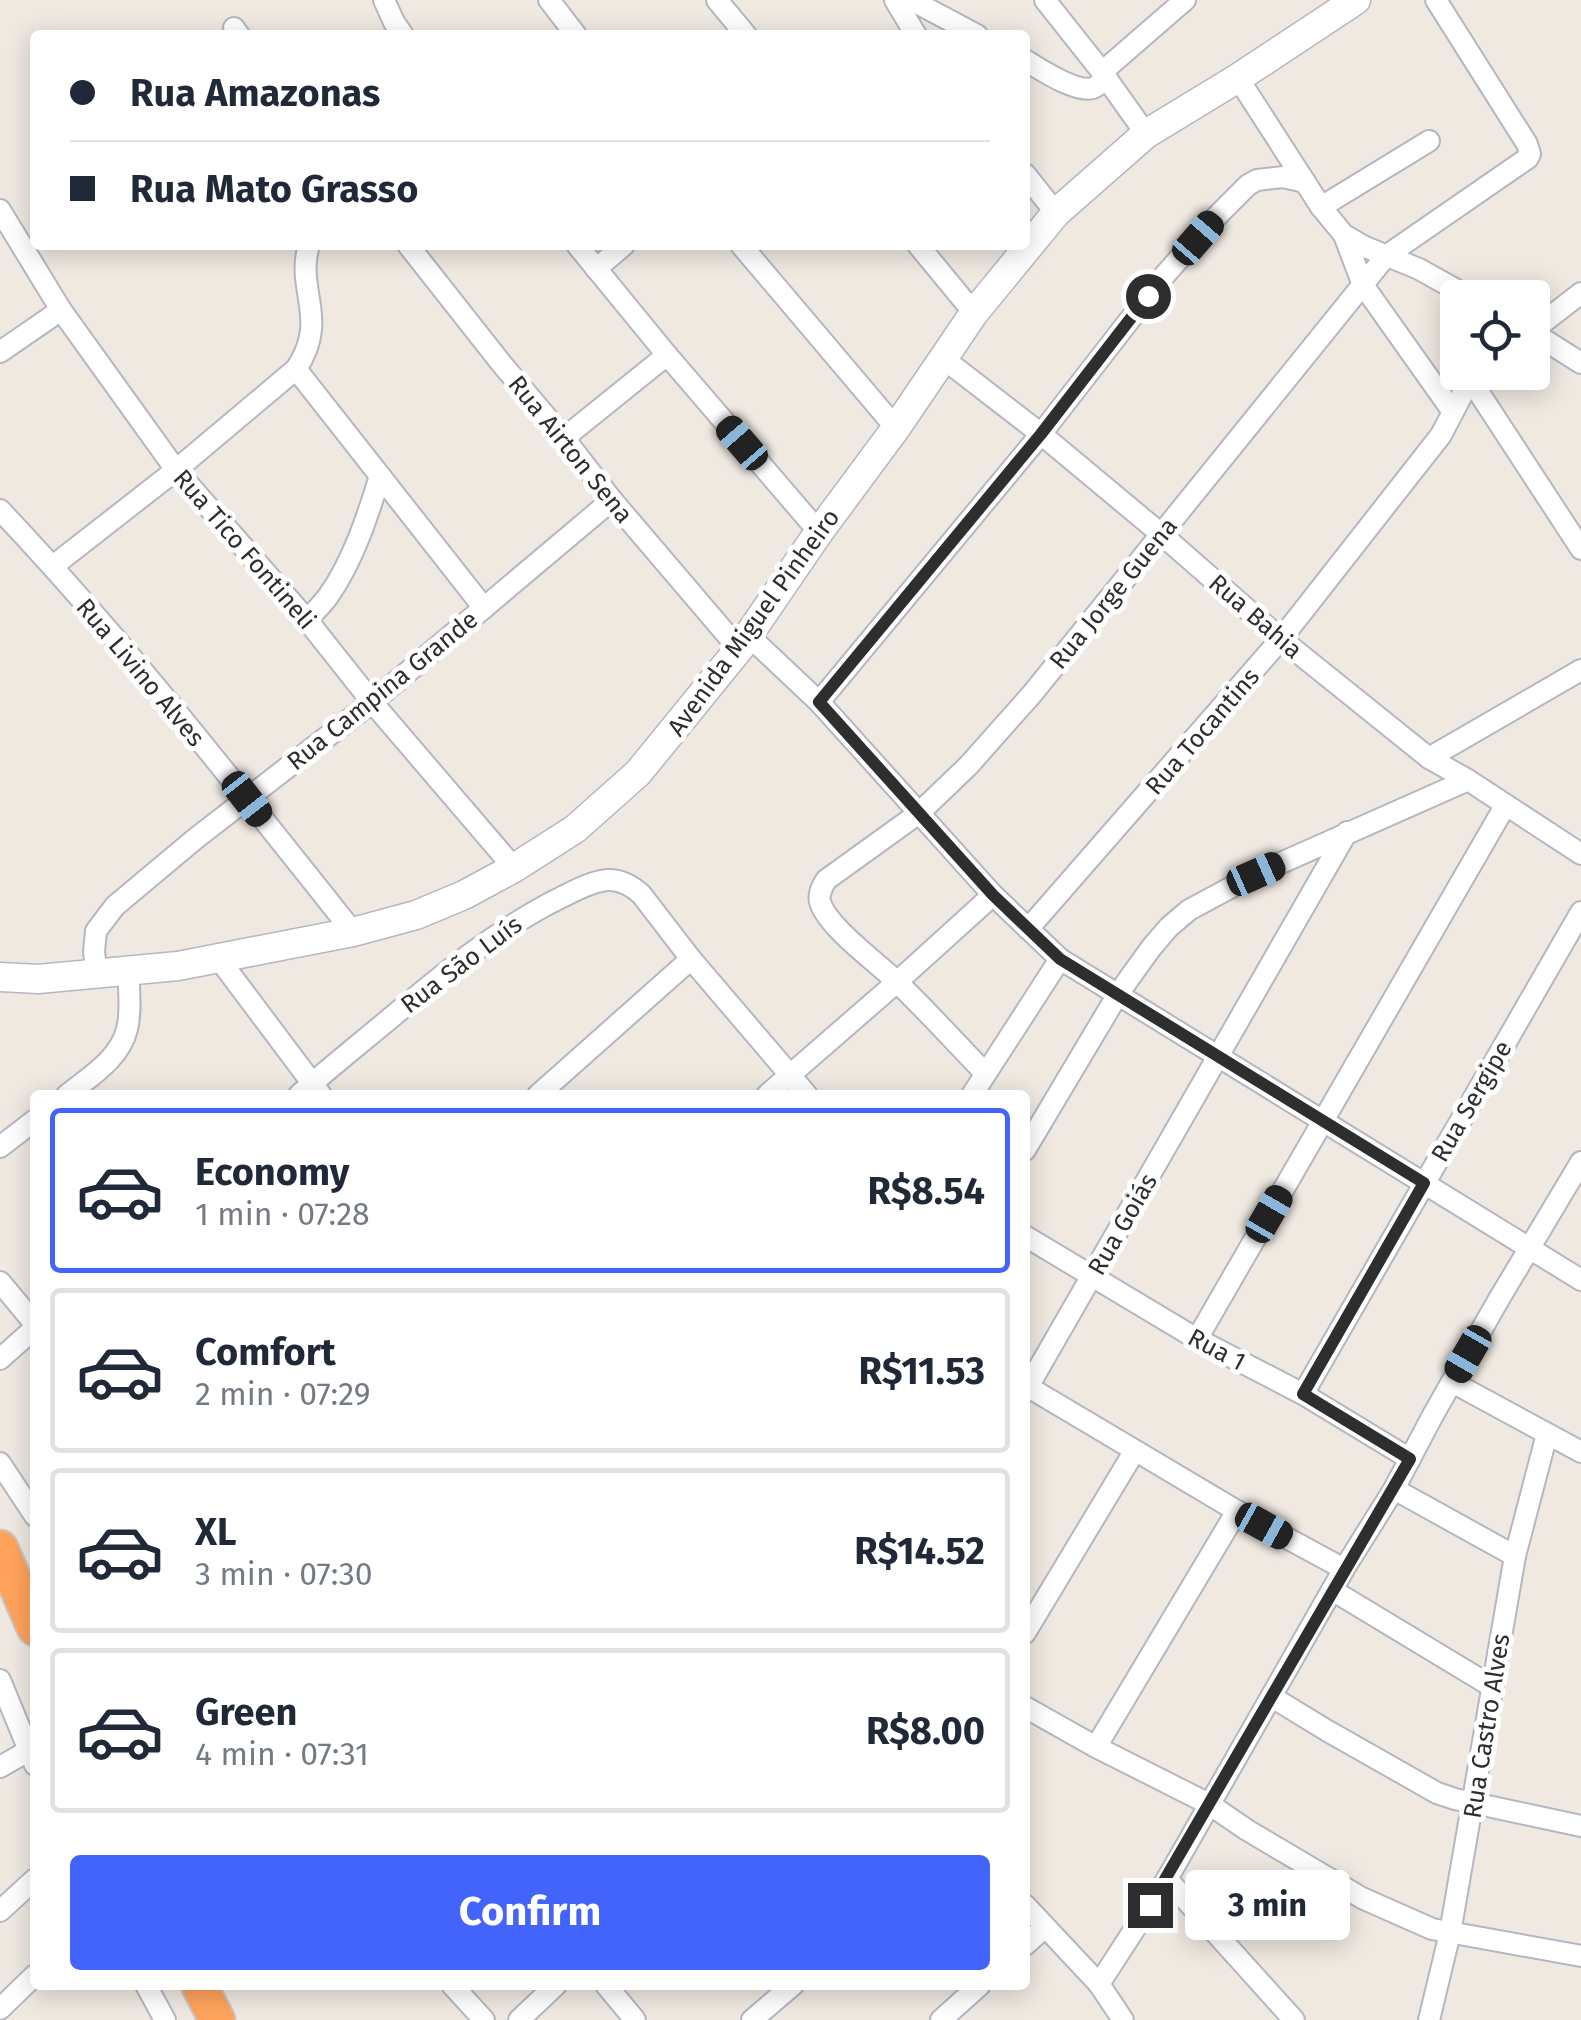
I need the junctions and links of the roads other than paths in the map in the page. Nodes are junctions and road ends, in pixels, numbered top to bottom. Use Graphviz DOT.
graph roads {
  1 [pos="384,0"];
  2 [pos="717,0"];
  3 [pos="895,0"];
  4 [pos="912,0"];
  5 [pos="1045,0"];
  6 [pos="1186,0"];
  7 [pos="1356,0"];
  8 [pos="1436,0"];
  9 [pos="556,2"];
  10 [pos="399,30"];
  11 [pos="573,30"];
  12 [pos="742,30"];
  13 [pos="913,30"];
  14 [pos="968,30"];
  15 [pos="1030,63"];
  16 [pos="1104,76"];
  17 [pos="1238,78"];
  18 [pos="1146,134"];
  19 [pos="1428,142"];
  20 [pos="1030,180"];
  21 [pos="1304,182"];
  22 [pos="1321,207"];
  23 [pos="0,210"];
  24 [pos="1056,213"];
  25 [pos="1344,235"];
  26 [pos="1030,245"];
  27 [pos="308,250"];
  28 [pos="412,250"];
  29 [pos="581,250"];
  30 [pos="618,250"];
  31 [pos="745,250"];
  32 [pos="922,250"];
  33 [pos="1026,250"];
  34 [pos="1386,256"];
  35 [pos="596,269"];
  36 [pos="1440,281"];
  37 [pos="1363,285"];
  38 [pos="1581,294"];
  39 [pos="62,310"];
  40 [pos="974,313"];
  41 [pos="1550,318"];
  42 [pos="1550,343"];
  43 [pos="0,352"];
  44 [pos="666,355"];
  45 [pos="944,359"];
  46 [pos="1581,363"];
  47 [pos="296,369"];
  48 [pos="1465,390"];
  49 [pos="1481,390"];
  50 [pos="1453,412"];
  51 [pos="896,428"];
  52 [pos="1041,434"];
  53 [pos="564,438"];
  54 [pos="176,470"];
  55 [pos="380,476"];
  56 [pos="612,500"];
  57 [pos="1,512"];
  58 [pos="818,532"];
  59 [pos="1161,534"];
  60 [pos="1581,549"];
  61 [pos="53,566"];
  62 [pos="484,608"];
  63 [pos="307,620"];
  64 [pos="1281,639"];
  65 [pos="744,643"];
  66 [pos="1581,670"];
  67 [pos="372,702"];
  68 [pos="819,702"];
  69 [pos="1429,758"];
  70 [pos="1468,780"];
  71 [pos="247,799"];
  72 [pos="1505,806"];
  73 [pos="919,813"];
  74 [pos="1347,832"];
  75 [pos="1581,854"];
  76 [pos="514,868"];
  77 [pos="993,895"];
  78 [pos="1581,912"];
  79 [pos="1028,929"];
  80 [pos="353,932"];
  81 [pos="692,959"];
  82 [pos="1060,959"];
  83 [pos="219,960"];
  84 [pos="128,971"];
  85 [pos="97,974"];
  86 [pos="0,977"];
  87 [pos="897,982"];
  88 [pos="1118,994"];
  89 [pos="1218,1056"];
  90 [pos="985,1073"];
  91 [pos="789,1075"];
  92 [pos="72,1090"];
  93 [pos="309,1090"];
  94 [pos="311,1090"];
  95 [pos="544,1090"];
  96 [pos="772,1090"];
  97 [pos="802,1090"];
  98 [pos="975,1090"];
  99 [pos="1323,1121"];
  100 [pos="30,1124"];
  101 [pos="1030,1142"];
  102 [pos="0,1147"];
  103 [pos="1581,1162"];
  104 [pos="1424,1183"];
  105 [pos="1030,1239"];
  106 [pos="1530,1249"];
  107 [pos="1092,1278"];
  108 [pos="1581,1280"];
  109 [pos="0,1282"];
  110 [pos="30,1320"];
  111 [pos="30,1331"];
  112 [pos="1197,1339"];
  113 [pos="0,1358"];
  114 [pos="1030,1381"];
  115 [pos="1452,1382"];
  116 [pos="1030,1390"];
  117 [pos="1303,1394"];
  118 [pos="1547,1434"];
  119 [pos="1134,1452"];
  120 [pos="1581,1452"];
  121 [pos="1410,1459"];
  122 [pos="0,1463"];
  123 [pos="1394,1489"];
  124 [pos="30,1508"];
  125 [pos="1238,1511"];
  126 [pos="0,1548"];
  127 [pos="1514,1556"];
  128 [pos="1344,1569"];
  129 [pos="1332,1590"];
  130 [pos="30,1617"];
  131 [pos="1030,1625"];
  132 [pos="0,1680"];
  133 [pos="1492,1686"];
  134 [pos="1272,1696"];
  135 [pos="1030,1713"];
  136 [pos="1096,1747"];
  137 [pos="30,1753"];
  138 [pos="30,1759"];
  139 [pos="0,1768"];
  140 [pos="1470,1802"];
  141 [pos="1209,1804"];
  142 [pos="1581,1826"];
  143 [pos="1167,1879"];
  144 [pos="30,1884"];
  145 [pos="0,1911"];
  146 [pos="1030,1911"];
  147 [pos="1044,1928"];
  148 [pos="1450,1933"];
  149 [pos="1030,1941"];
  150 [pos="1581,1955"];
  151 [pos="30,1980"];
  152 [pos="1100,1984"];
  153 [pos="149,1990"];
  154 [pos="203,1990"];
  155 [pos="457,1990"];
  156 [pos="551,1990"];
  157 [pos="610,1990"];
  158 [pos="788,1990"];
  159 [pos="974,1990"];
  160 [pos="0,2010"];
  161 [pos="165,2020"];
  162 [pos="218,2020"];
  163 [pos="484,2020"];
  164 [pos="518,2020"];
  165 [pos="635,2020"];
  166 [pos="752,2020"];
  167 [pos="941,2020"];
  168 [pos="1122,2020"];
  169 [pos="1294,2020"];
  170 [pos="1429,2020"];
  1 -- 10 [label="street"];
  2 -- 12 [label="street"];
  3 -- 13 [label="street"];
  4 -- 14 [label="street"];
  5 -- 16 [label="street"];
  6 -- 16 [label="street"];
  7 -- 17 [label="street, Avenida Miguel Pinheiro"];
  8 -- 34 [label="street, Rua Jorge Guena"];
  9 -- 11 [label="street"];
  15 -- 16 [label="street"];
  16 -- 18 [label="street"];
  17 -- 18 [label="street, Avenida Miguel Pinheiro"];
  17 -- 21 [label="street"];
  18 -- 24 [label="street, Avenida Miguel Pinheiro"];
  19 -- 22 [label="street"];
  20 -- 24 [label="street"];
  21 -- 22 [label="street"];
  21 -- 52 [label="street"];
  22 -- 25 [label="street"];
  23 -- 39 [label="street, Rua Tico Fontineli"];
  24 -- 26 [label="street, Avenida Miguel Pinheiro"];
  25 -- 34 [label="street"];
  25 -- 37 [label="street"];
  27 -- 47 [label="street"];
  28 -- 53 [label="street, Rua Airton Sena"];
  29 -- 35 [label="street"];
  30 -- 35 [label="street"];
  31 -- 51 [label="street"];
  32 -- 40 [label="street"];
  33 -- 40 [label="street, Avenida Miguel Pinheiro"];
  34 -- 36 [label="street"];
  34 -- 37 [label="street, Rua Jorge Guena"];
  35 -- 44 [label="street"];
  37 -- 50 [label="street"];
  37 -- 59 [label="street, Rua Jorge Guena"];
  38 -- 41 [label="street"];
  39 -- 43 [label="street"];
  39 -- 54 [label="street, Rua Tico Fontineli"];
  40 -- 45 [label="street, Avenida Miguel Pinheiro"];
  42 -- 46 [label="street"];
  44 -- 53 [label="street"];
  44 -- 58 [label="street"];
  45 -- 51 [label="street, Avenida Miguel Pinheiro"];
  45 -- 52 [label="street, Rua Bahia"];
  47 -- 54 [label="street"];
  47 -- 55 [label="street"];
  48 -- 50 [label="street, Rua Tocantins"];
  49 -- 60 [label="street"];
  50 -- 64 [label="street, Rua Tocantins"];
  51 -- 58 [label="street, Avenida Miguel Pinheiro"];
  52 -- 59 [label="street, Rua Bahia"];
  52 -- 68 [label="street"];
  53 -- 56 [label="street, Rua Airton Sena"];
  54 -- 61 [label="street"];
  54 -- 63 [label="street, Rua Tico Fontineli"];
  55 -- 62 [label="street"];
  55 -- 63 [label="street"];
  56 -- 62 [label="street, Rua Campina Grande"];
  56 -- 65 [label="street, Rua Airton Sena"];
  57 -- 61 [label="street, Rua Livino Alves"];
  58 -- 65 [label="street, Avenida Miguel Pinheiro"];
  59 -- 64 [label="street, Rua Bahia"];
  59 -- 73 [label="street, Rua Jorge Guena"];
  61 -- 71 [label="street, Rua Livino Alves"];
  62 -- 67 [label="street, Rua Campina Grande"];
  63 -- 67 [label="street, Rua Tico Fontineli"];
  64 -- 69 [label="street, Rua Bahia"];
  64 -- 79 [label="street, Rua Tocantins"];
  65 -- 68 [label="street, Rua Airton Sena"];
  65 -- 76 [label="street, Avenida Miguel Pinheiro"];
  66 -- 69 [label="street"];
  67 -- 71 [label="street, Rua Campina Grande"];
  67 -- 76 [label="street, Rua Tico Fontineli"];
  68 -- 73 [label="street, Rua Airton Sena"];
  69 -- 70 [label="street, Rua Bahia"];
  70 -- 72 [label="street, Rua Bahia"];
  70 -- 74 [label="street"];
  71 -- 80 [label="street, Rua Livino Alves"];
  71 -- 85 [label="street, Rua Campina Grande"];
  72 -- 75 [label="street, Rua Bahia"];
  72 -- 99 [label="street"];
  73 -- 77 [label="street, Rua Airton Sena"];
  73 -- 87 [label="street, Rua Jorge Guena"];
  74 -- 88 [label="street"];
  74 -- 89 [label="street, Rua Goiás"];
  76 -- 80 [label="street, Avenida Miguel Pinheiro"];
  77 -- 79 [label="street, Rua Airton Sena"];
  77 -- 87 [label="street"];
  78 -- 104 [label="street, Rua Sergipe"];
  79 -- 82 [label="street, Rua Airton Sena"];
  80 -- 83 [label="street, Avenida Miguel Pinheiro"];
  81 -- 91 [label="street"];
  81 -- 94 [label="street, Rua São Luís"];
  81 -- 95 [label="street"];
  82 -- 88 [label="street, Rua Airton Sena"];
  82 -- 90 [label="street"];
  83 -- 84 [label="street, Avenida Miguel Pinheiro"];
  83 -- 93 [label="street"];
  84 -- 85 [label="street, Avenida Miguel Pinheiro"];
  84 -- 92 [label="street"];
  85 -- 86 [label="street, Avenida Miguel Pinheiro"];
  87 -- 90 [label="street"];
  87 -- 91 [label="street"];
  88 -- 89 [label="street, Rua Airton Sena"];
  88 -- 101 [label="street"];
  89 -- 99 [label="street, Rua Airton Sena"];
  89 -- 107 [label="street, Rua Goiás"];
  90 -- 98 [label="street"];
  91 -- 96 [label="street"];
  91 -- 97 [label="street"];
  99 -- 104 [label="street, Rua Airton Sena"];
  99 -- 112 [label="street"];
  100 -- 102 [label="street"];
  103 -- 106 [label="street"];
  104 -- 106 [label="street, Rua Airton Sena"];
  104 -- 117 [label="street, Rua Sergipe"];
  105 -- 107 [label="street, Rua 1"];
  106 -- 108 [label="street, Rua Airton Sena"];
  106 -- 115 [label="street"];
  107 -- 112 [label="street, Rua 1"];
  107 -- 114 [label="street, Rua Goiás"];
  109 -- 110 [label="street"];
  111 -- 113 [label="street"];
  112 -- 117 [label="street, Rua 1"];
  115 -- 118 [label="street"];
  115 -- 121 [label="street"];
  116 -- 119 [label="street"];
  117 -- 121 [label="street, Rua 1"];
  118 -- 120 [label="street"];
  118 -- 127 [label="street, Rua Castro Alves"];
  119 -- 125 [label="street"];
  119 -- 131 [label="street"];
  121 -- 123 [label="street"];
  122 -- 124 [label="street"];
  123 -- 127 [label="street"];
  123 -- 128 [label="street"];
  125 -- 128 [label="street"];
  125 -- 136 [label="street"];
  126 -- 130 [label="highway"];
  127 -- 133 [label="street, Rua Castro Alves"];
  128 -- 129 [label="street"];
  129 -- 133 [label="street"];
  129 -- 134 [label="street"];
  132 -- 137 [label="street"];
  133 -- 140 [label="street, Rua Castro Alves"];
  134 -- 140 [label="street"];
  134 -- 141 [label="street"];
  135 -- 136 [label="street"];
  136 -- 141 [label="street"];
  138 -- 139 [label="street"];
  140 -- 142 [label="street"];
  140 -- 148 [label="street, Rua Castro Alves"];
  141 -- 143 [label="street"];
  141 -- 148 [label="street"];
  143 -- 152 [label="street"];
  143 -- 169 [label="street"];
  144 -- 145 [label="street"];
  146 -- 147 [label="street"];
  147 -- 149 [label="street"];
  147 -- 152 [label="street"];
  148 -- 150 [label="street"];
  148 -- 170 [label="street, Rua Castro Alves"];
  151 -- 160 [label="street"];
  152 -- 168 [label="street"];
  153 -- 161 [label="street"];
  154 -- 162 [label="highway"];
  155 -- 163 [label="street"];
  156 -- 164 [label="street"];
  157 -- 165 [label="street"];
  158 -- 166 [label="street"];
  159 -- 167 [label="street"];
}
